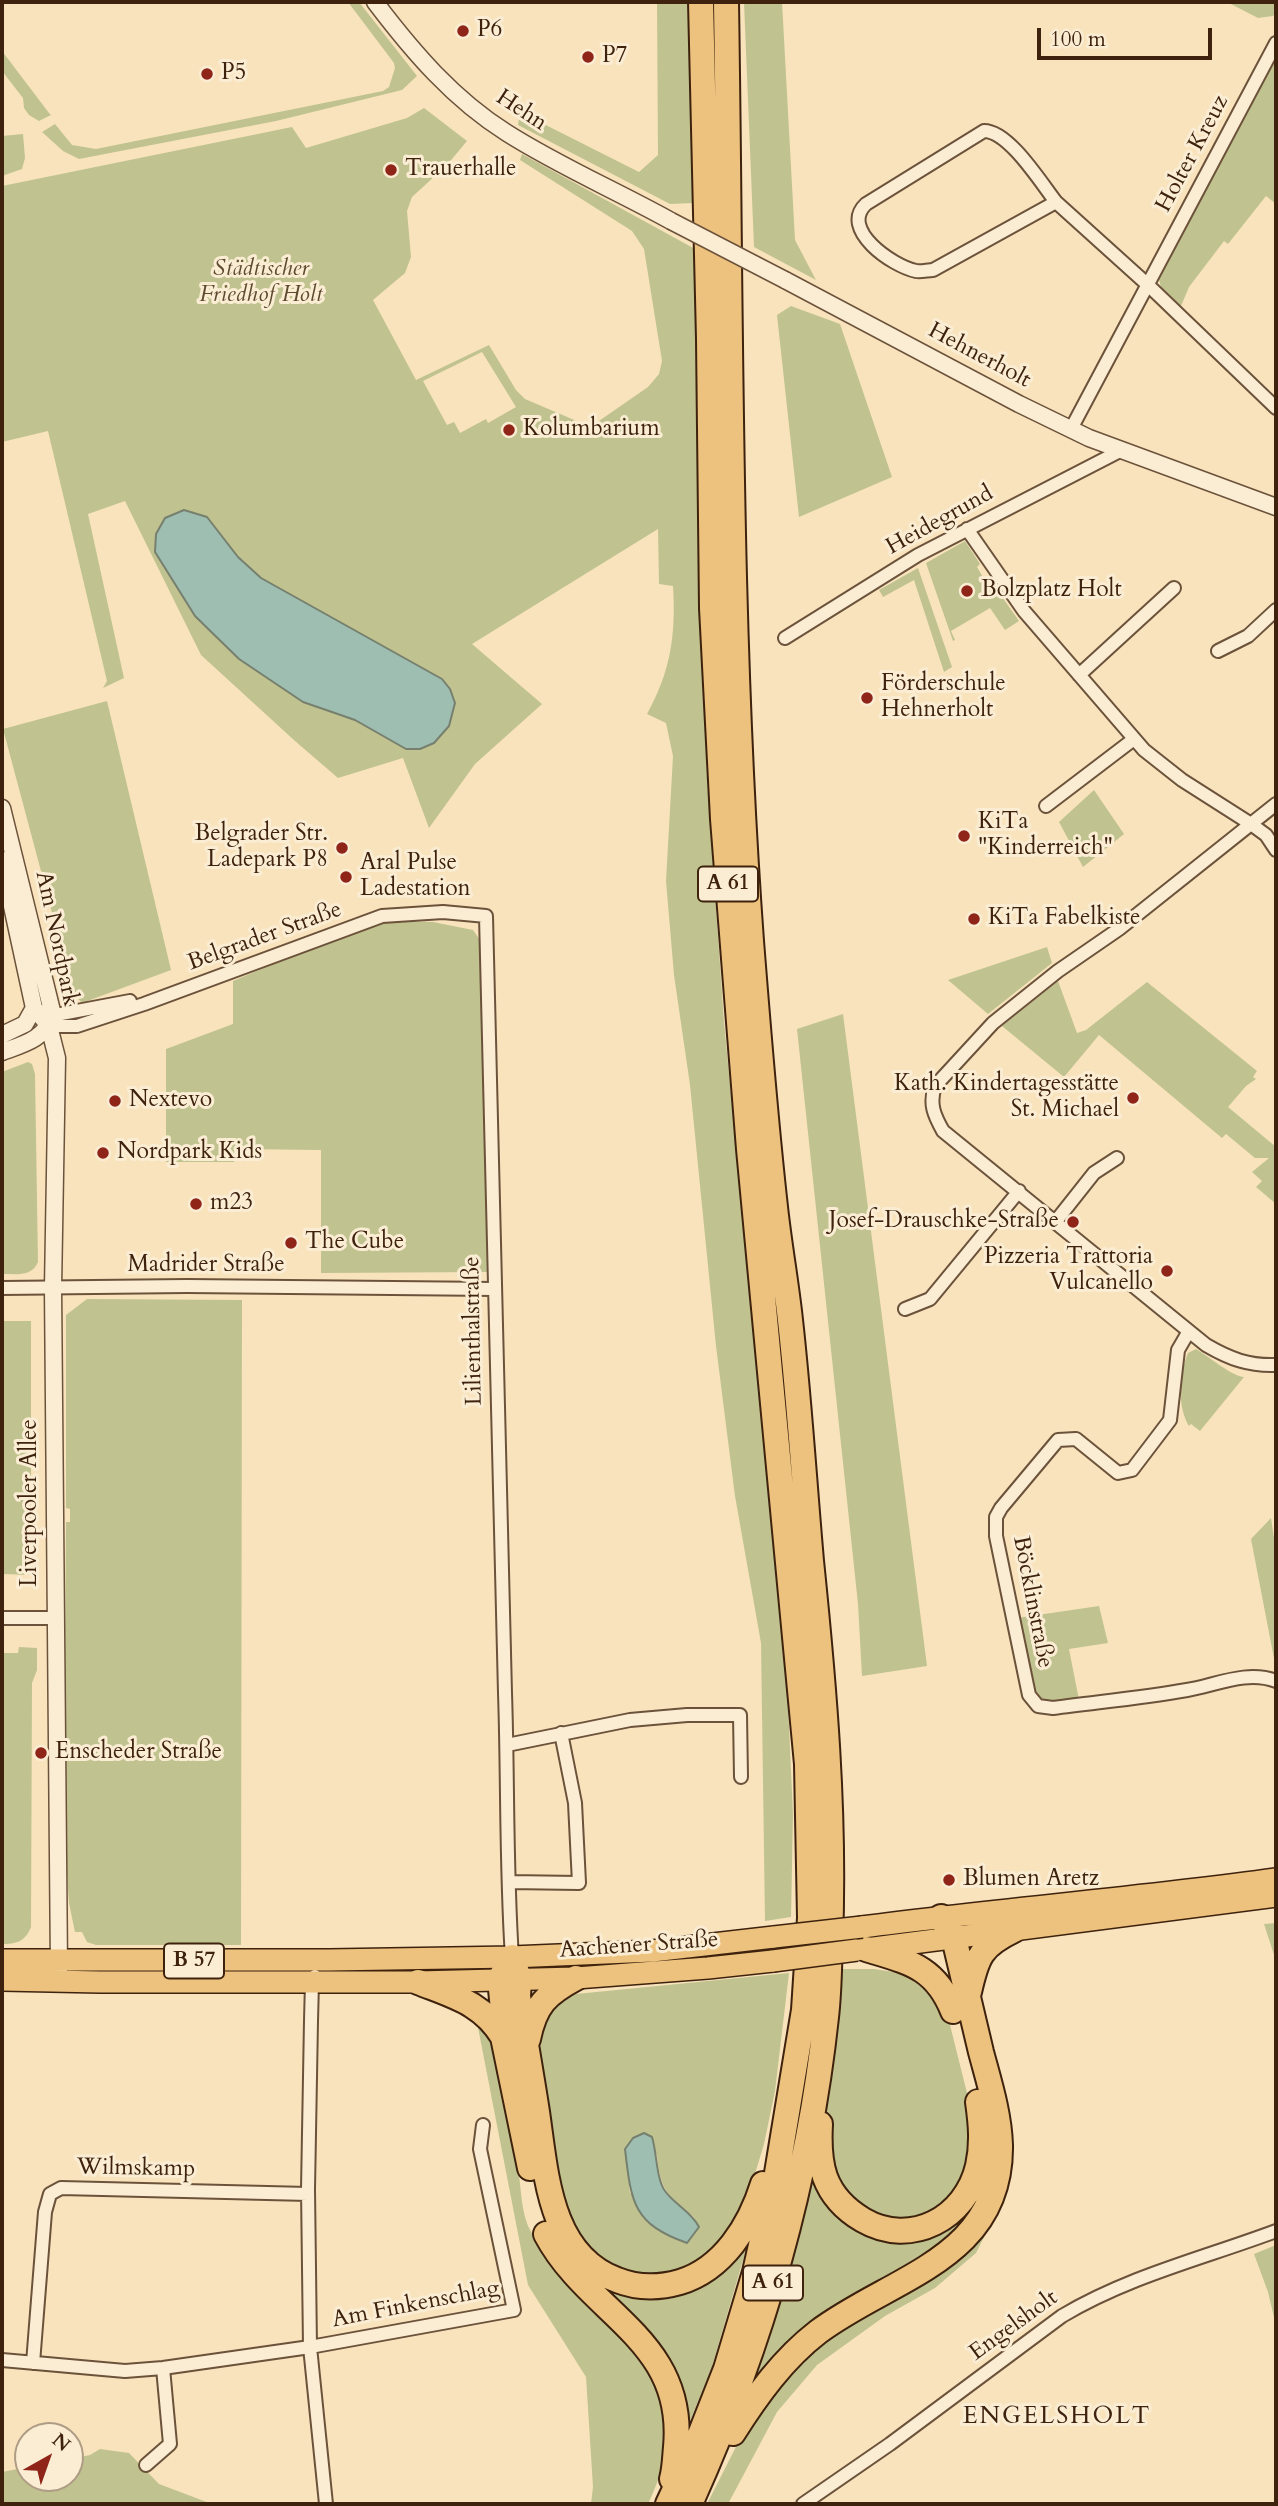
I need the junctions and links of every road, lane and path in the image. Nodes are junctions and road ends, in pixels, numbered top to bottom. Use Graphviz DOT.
graph roads {
  1 [pos="375,2"];
  2 [pos="701,2"];
  3 [pos="726,2"];
  4 [pos="1276,43"];
  5 [pos="1056,202"];
  6 [pos="671,221"];
  7 [pos="1148,285"];
  8 [pos="1276,408"];
  9 [pos="1071,429"];
  10 [pos="1120,451"];
  11 [pos="1276,507"];
  12 [pos="967,528"];
  13 [pos="1174,587"];
  14 [pos="1276,610"];
  15 [pos="785,638"];
  16 [pos="1218,651"];
  17 [pos="1079,675"];
  18 [pos="1134,739"];
  19 [pos="1276,804"];
  20 [pos="1046,806"];
  21 [pos="2,808"];
  22 [pos="1251,824"];
  23 [pos="1276,850"];
  24 [pos="6,868"];
  25 [pos="7,898"];
  26 [pos="486,916"];
  27 [pos="144,1004"];
  28 [pos="44,1017"];
  29 [pos="76,1026"];
  30 [pos="2,1035"];
  31 [pos="56,1049"];
  32 [pos="2,1052"];
  33 [pos="1117,1158"];
  34 [pos="1019,1191"];
  35 [pos="1056,1221"];
  36 [pos="2,1288"];
  37 [pos="53,1288"];
  38 [pos="495,1289"];
  39 [pos="905,1309"];
  40 [pos="1189,1331"];
  41 [pos="1276,1365"];
  42 [pos="2,1618"];
  43 [pos="54,1618"];
  44 [pos="1276,1681"];
  45 [pos="561,1734"];
  46 [pos="507,1745"];
  47 [pos="741,1777"];
  48 [pos="1276,1879"];
  49 [pos="509,1882"];
  50 [pos="1276,1896"];
  51 [pos="1014,1930"];
  52 [pos="945,1931"];
  53 [pos="862,1942"];
  54 [pos="2,1960"];
  55 [pos="329,1960"];
  56 [pos="59,1971"];
  57 [pos="510,1972"];
  58 [pos="576,1978"];
  59 [pos="2,1980"];
  60 [pos="312,1982"];
  61 [pos="418,1982"];
  62 [pos="961,2005"];
  63 [pos="527,2046"];
  64 [pos="821,2056"];
  65 [pos="509,2069"];
  66 [pos="792,2084"];
  67 [pos="483,2125"];
  68 [pos="308,2194"];
  69 [pos="1276,2231"];
  70 [pos="310,2347"];
  71 [pos="2,2360"];
  72 [pos="33,2362"];
  73 [pos="163,2368"];
  74 [pos="146,2465"];
  75 [pos="326,2504"];
  76 [pos="678,2504"];
  77 [pos="803,2504"];
  1 -- 6 [label="street, Hehn"];
  2 -- 66 [label="highway, A 61"];
  3 -- 64 [label="highway, A 61"];
  4 -- 7 [label="street, Holter Kreuz"];
  5 -- 5 [label="street"];
  5 -- 7 [label="street"];
  6 -- 9 [label="street, Hehnerholt, bridge"];
  7 -- 8 [label="street"];
  7 -- 9 [label="street, Holter Kreuz"];
  9 -- 10 [label="street, Hehnerholt"];
  10 -- 11 [label="street, Hehnerholt"];
  10 -- 12 [label="street, Heidegrund"];
  12 -- 15 [label="street, Heidegrund"];
  12 -- 17 [label="street"];
  13 -- 17 [label="street"];
  14 -- 16 [label="street"];
  17 -- 18 [label="street"];
  18 -- 20 [label="street"];
  18 -- 22 [label="street"];
  19 -- 22 [label="street"];
  21 -- 24 [label="street, Am Nordpark"];
  22 -- 23 [label="street"];
  22 -- 34 [label="street"];
  24 -- 25 [label="street, Am Nordpark"];
  24 -- 28 [label="street, Am Nordpark"];
  25 -- 28 [label="street, Am Nordpark"];
  26 -- 27 [label="street, Belgrader Straße"];
  26 -- 38 [label="street, Lilienthalstraße"];
  27 -- 28 [label="street, Belgrader Straße"];
  27 -- 29 [label="street, Belgrader Straße"];
  28 -- 29 [label="street, Belgrader Straße"];
  28 -- 30 [label="street, Am Nordpark"];
  28 -- 31 [label="street, Liverpooler Allee"];
  28 -- 32 [label="street, Am Nordpark"];
  29 -- 31 [label="street"];
  31 -- 37 [label="street, Liverpooler Allee"];
  33 -- 35 [label="street"];
  34 -- 35 [label="street"];
  34 -- 39 [label="street"];
  35 -- 40 [label="street"];
  36 -- 37 [label="street, Madrider Straße"];
  37 -- 38 [label="street, Madrider Straße"];
  37 -- 43 [label="street, Liverpooler Allee"];
  38 -- 46 [label="street, Lilienthalstraße"];
  40 -- 41 [label="street"];
  40 -- 44 [label="street, Böcklinstraße"];
  42 -- 43 [label="street"];
  43 -- 56 [label="street, Liverpooler Allee"];
  45 -- 46 [label="street"];
  45 -- 47 [label="street"];
  45 -- 49 [label="street"];
  46 -- 49 [label="street, Lilienthalstraße"];
  48 -- 52 [label="main road, Aachener Straße"];
  49 -- 57 [label="street, Lilienthalstraße"];
  50 -- 51 [label="main road, Aachener Straße"];
  51 -- 52 [label="main road, Aachener Straße"];
  51 -- 62 [label="highway"];
  52 -- 53 [label="main road, Aachener Straße"];
  52 -- 62 [label="highway"];
  53 -- 57 [label="main road, Aachener Straße / B 57, bridge"];
  53 -- 58 [label="main road, Aachener Straße / B 57, bridge"];
  53 -- 62 [label="highway"];
  54 -- 56 [label="main road, Aachener Straße / B 57"];
  55 -- 56 [label="main road, Aachener Straße / B 57"];
  55 -- 57 [label="main road, Aachener Straße / B 57"];
  55 -- 60 [label="street"];
  56 -- 59 [label="main road, Aachener Straße / B 57"];
  56 -- 60 [label="main road, Aachener Straße / B 57"];
  57 -- 58 [label="main road, Aachener Straße / B 57"];
  57 -- 61 [label="main road, Aachener Straße / B 57"];
  57 -- 63 [label="highway"];
  57 -- 65 [label="highway"];
  58 -- 63 [label="highway"];
  60 -- 61 [label="main road, Aachener Straße / B 57"];
  60 -- 68 [label="street, Am Finkenschlag"];
  61 -- 65 [label="highway"];
  62 -- 64 [label="highway"];
  62 -- 76 [label="highway"];
  63 -- 66 [label="highway"];
  64 -- 76 [label="highway, A 61"];
  65 -- 76 [label="highway"];
  66 -- 76 [label="highway, A 61"];
  67 -- 70 [label="street, Am Finkenschlag"];
  68 -- 70 [label="street, Am Finkenschlag"];
  68 -- 72 [label="street, Wilmskamp"];
  69 -- 77 [label="street, Engelsholt"];
  70 -- 73 [label="street"];
  70 -- 75 [label="street, Am Finkenschlag"];
  71 -- 72 [label="street"];
  72 -- 73 [label="street"];
  73 -- 74 [label="street"];
}
